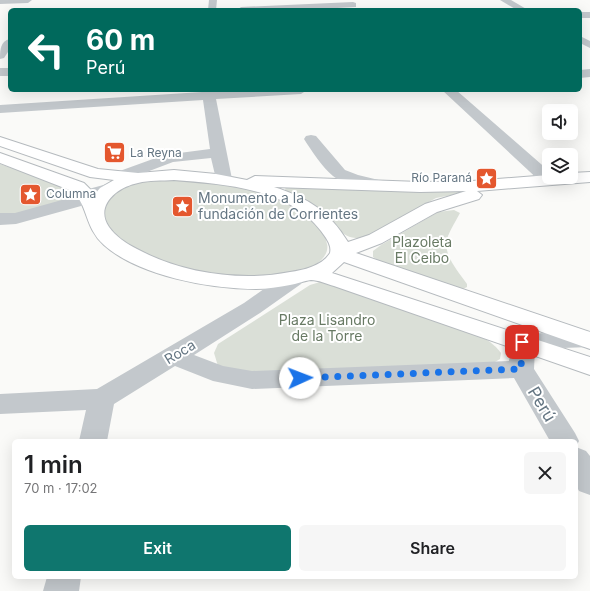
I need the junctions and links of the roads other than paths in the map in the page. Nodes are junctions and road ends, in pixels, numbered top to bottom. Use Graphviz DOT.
graph roads {
  1 [pos="28,0"];
  2 [pos="504,0"];
  3 [pos="0,1"];
  4 [pos="354,5"];
  5 [pos="286,8"];
  6 [pos="520,8"];
  7 [pos="8,46"];
  8 [pos="0,56"];
  9 [pos="239,92"];
  10 [pos="450,92"];
  11 [pos="208,93"];
  12 [pos="0,109"];
  13 [pos="311,139"];
  14 [pos="0,141"];
  15 [pos="218,153"];
  16 [pos="0,158"];
  17 [pos="542,175"];
  18 [pos="590,177"];
  19 [pos="578,178"];
  20 [pos="228,180"];
  21 [pos="542,180"];
  22 [pos="117,182"];
  23 [pos="590,184"];
  24 [pos="381,186"];
  25 [pos="87,195"];
  26 [pos="94,213"];
  27 [pos="0,219"];
  28 [pos="340,251"];
  29 [pos="302,276"];
  30 [pos="588,340"];
  31 [pos="522,342"];
  32 [pos="175,356"];
  33 [pos="590,366"];
  34 [pos="521,369"];
  35 [pos="102,399"];
  36 [pos="0,404"];
  37 [pos="93,439"];
  38 [pos="564,439"];
  39 [pos="578,462"];
  40 [pos="590,482"];
  41 [pos="64,579"];
  42 [pos="61,591"];
  1 -- 3 [label="street"];
  2 -- 6 [label="street"];
  4 -- 5 [label="street"];
  7 -- 8 [label="street"];
  9 -- 11 [label="street"];
  10 -- 17 [label="street"];
  11 -- 12 [label="street"];
  11 -- 15 [label="street"];
  13 -- 24 [label="street"];
  14 -- 22 [label="main road"];
  15 -- 20 [label="street"];
  15 -- 22 [label="street"];
  16 -- 25 [label="main road"];
  18 -- 19 [label="main road"];
  20 -- 22 [label="main road"];
  20 -- 24 [label="main road"];
  20 -- 28 [label="main road"];
  21 -- 24 [label="main road"];
  22 -- 25 [label="street"];
  22 -- 26 [label="main road"];
  23 -- 28 [label="main road"];
  25 -- 26 [label="main road"];
  25 -- 27 [label="street"];
  26 -- 29 [label="main road"];
  28 -- 29 [label="main road"];
  28 -- 30 [label="main road"];
  29 -- 31 [label="main road"];
  29 -- 32 [label="street, Roca"];
  30 -- 31 [label="street"];
  31 -- 33 [label="main road"];
  31 -- 34 [label="street"];
  32 -- 34 [label="street"];
  32 -- 35 [label="street, Roca"];
  34 -- 38 [label="street, Perú"];
  35 -- 36 [label="street"];
  35 -- 37 [label="street"];
  39 -- 40 [label="street"];
  41 -- 42 [label="street"];
}
